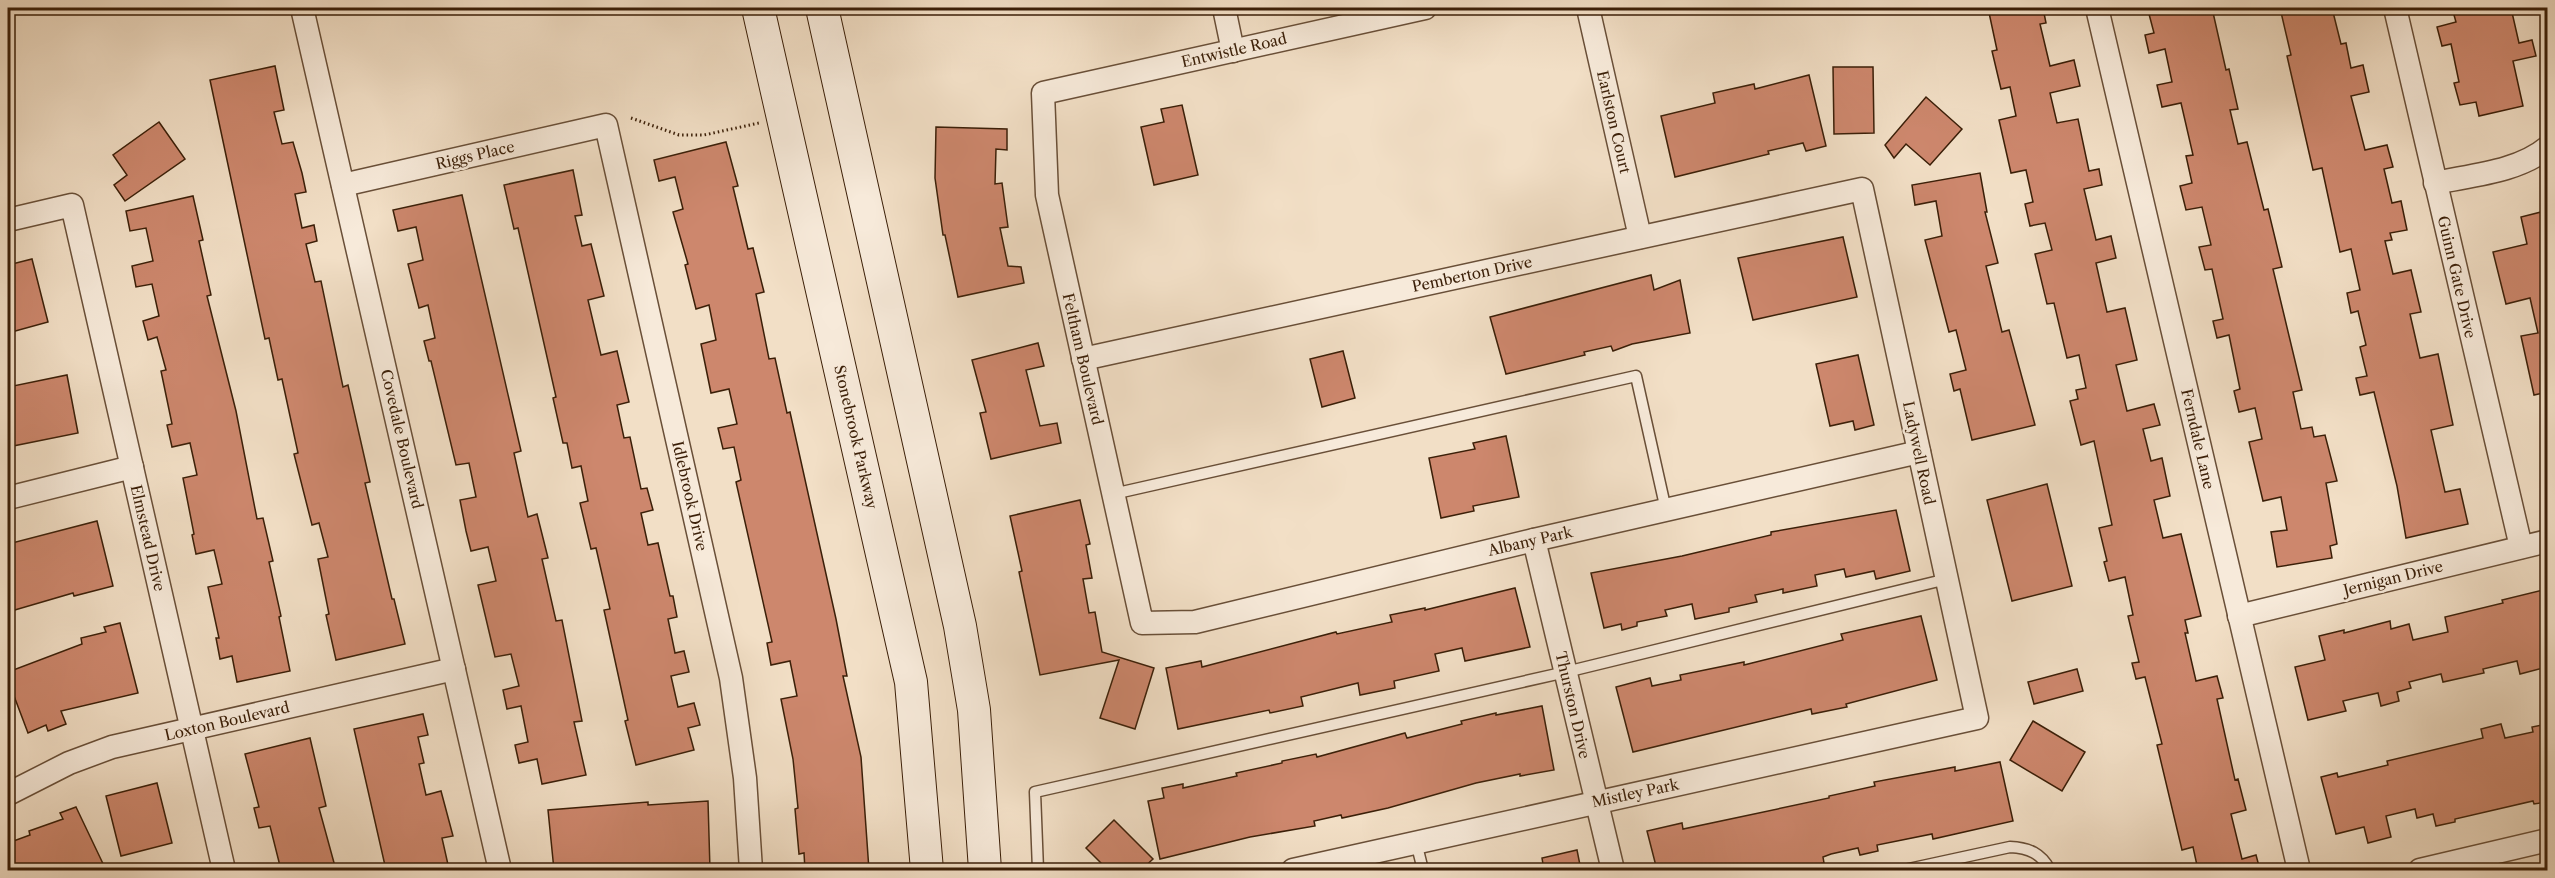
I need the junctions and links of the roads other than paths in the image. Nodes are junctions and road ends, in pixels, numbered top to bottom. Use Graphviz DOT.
graph roads {
  1 [pos="302,8"];
  2 [pos="758,8"];
  3 [pos="822,8"];
  4 [pos="1224,8"];
  5 [pos="1425,8"];
  6 [pos="1588,8"];
  7 [pos="2097,8"];
  8 [pos="2395,8"];
  9 [pos="1233,51"];
  10 [pos="1043,93"];
  11 [pos="606,125"];
  12 [pos="2547,147"];
  13 [pos="2435,183"];
  14 [pos="344,185"];
  15 [pos="1862,189"];
  16 [pos="8,220"];
  17 [pos="1640,237"];
  18 [pos="1083,359"];
  19 [pos="1919,452"];
  20 [pos="132,467"];
  21 [pos="1113,494"];
  22 [pos="8,498"];
  23 [pos="1666,510"];
  24 [pos="1534,540"];
  25 [pos="2547,541"];
  26 [pos="2521,547"];
  27 [pos="1947,579"];
  28 [pos="2239,616"];
  29 [pos="1142,623"];
  30 [pos="454,669"];
  31 [pos="1566,672"];
  32 [pos="1977,718"];
  33 [pos="192,729"];
  34 [pos="8,794"];
  35 [pos="1596,801"];
  36 [pos="2547,840"];
  37 [pos="1416,842"];
  38 [pos="224,870"];
  39 [pos="500,870"];
  40 [pos="751,870"];
  41 [pos="927,870"];
  42 [pos="985,870"];
  43 [pos="1038,870"];
  44 [pos="1293,870"];
  45 [pos="1423,870"];
  46 [pos="1613,870"];
  47 [pos="1904,870"];
  48 [pos="2050,870"];
  49 [pos="2299,870"];
  50 [pos="2420,870"];
  1 -- 14 [label="street, Covedale Boulevard"];
  2 -- 41 [label="main road, Stonebrook Parkway"];
  3 -- 42 [label="main road"];
  4 -- 9 [label="street"];
  5 -- 9 [label="street, Entwistle Road"];
  6 -- 17 [label="street, Earlston Court"];
  7 -- 28 [label="street, Ferndale Lane"];
  8 -- 13 [label="street, Guinn Gate Drive"];
  9 -- 10 [label="street, Entwistle Road"];
  10 -- 18 [label="street, Feltham Boulevard"];
  11 -- 14 [label="street, Riggs Place"];
  11 -- 40 [label="street, Idlebrook Drive"];
  12 -- 13 [label="street"];
  13 -- 26 [label="street, Guinn Gate Drive"];
  14 -- 30 [label="street, Covedale Boulevard"];
  15 -- 17 [label="street, Pemberton Drive"];
  15 -- 19 [label="street, Ladywell Road"];
  16 -- 20 [label="street, Elmstead Drive"];
  17 -- 18 [label="street, Pemberton Drive"];
  18 -- 21 [label="street, Feltham Boulevard"];
  19 -- 23 [label="street, Albany Park"];
  19 -- 27 [label="street, Ladywell Road"];
  20 -- 22 [label="street"];
  20 -- 33 [label="street, Elmstead Drive"];
  21 -- 23 [label="lane"];
  21 -- 29 [label="street, Feltham Boulevard"];
  23 -- 24 [label="street, Albany Park"];
  24 -- 29 [label="street, Albany Park"];
  24 -- 31 [label="street, Thurston Drive"];
  25 -- 26 [label="street, Jernigan Drive"];
  26 -- 28 [label="street, Jernigan Drive"];
  27 -- 31 [label="lane"];
  27 -- 32 [label="street, Ladywell Road"];
  28 -- 49 [label="street, Ferndale Lane"];
  30 -- 33 [label="street, Loxton Boulevard"];
  30 -- 39 [label="street, Covedale Boulevard"];
  31 -- 35 [label="street, Thurston Drive"];
  31 -- 43 [label="lane"];
  32 -- 35 [label="street, Mistley Park"];
  33 -- 34 [label="street, Loxton Boulevard"];
  33 -- 38 [label="street, Elmstead Drive"];
  35 -- 37 [label="street, Mistley Park"];
  35 -- 46 [label="street, Thurston Drive"];
  36 -- 50 [label="street"];
  37 -- 44 [label="street, Mistley Park"];
  37 -- 45 [label="lane"];
  47 -- 48 [label="lane"];
}
